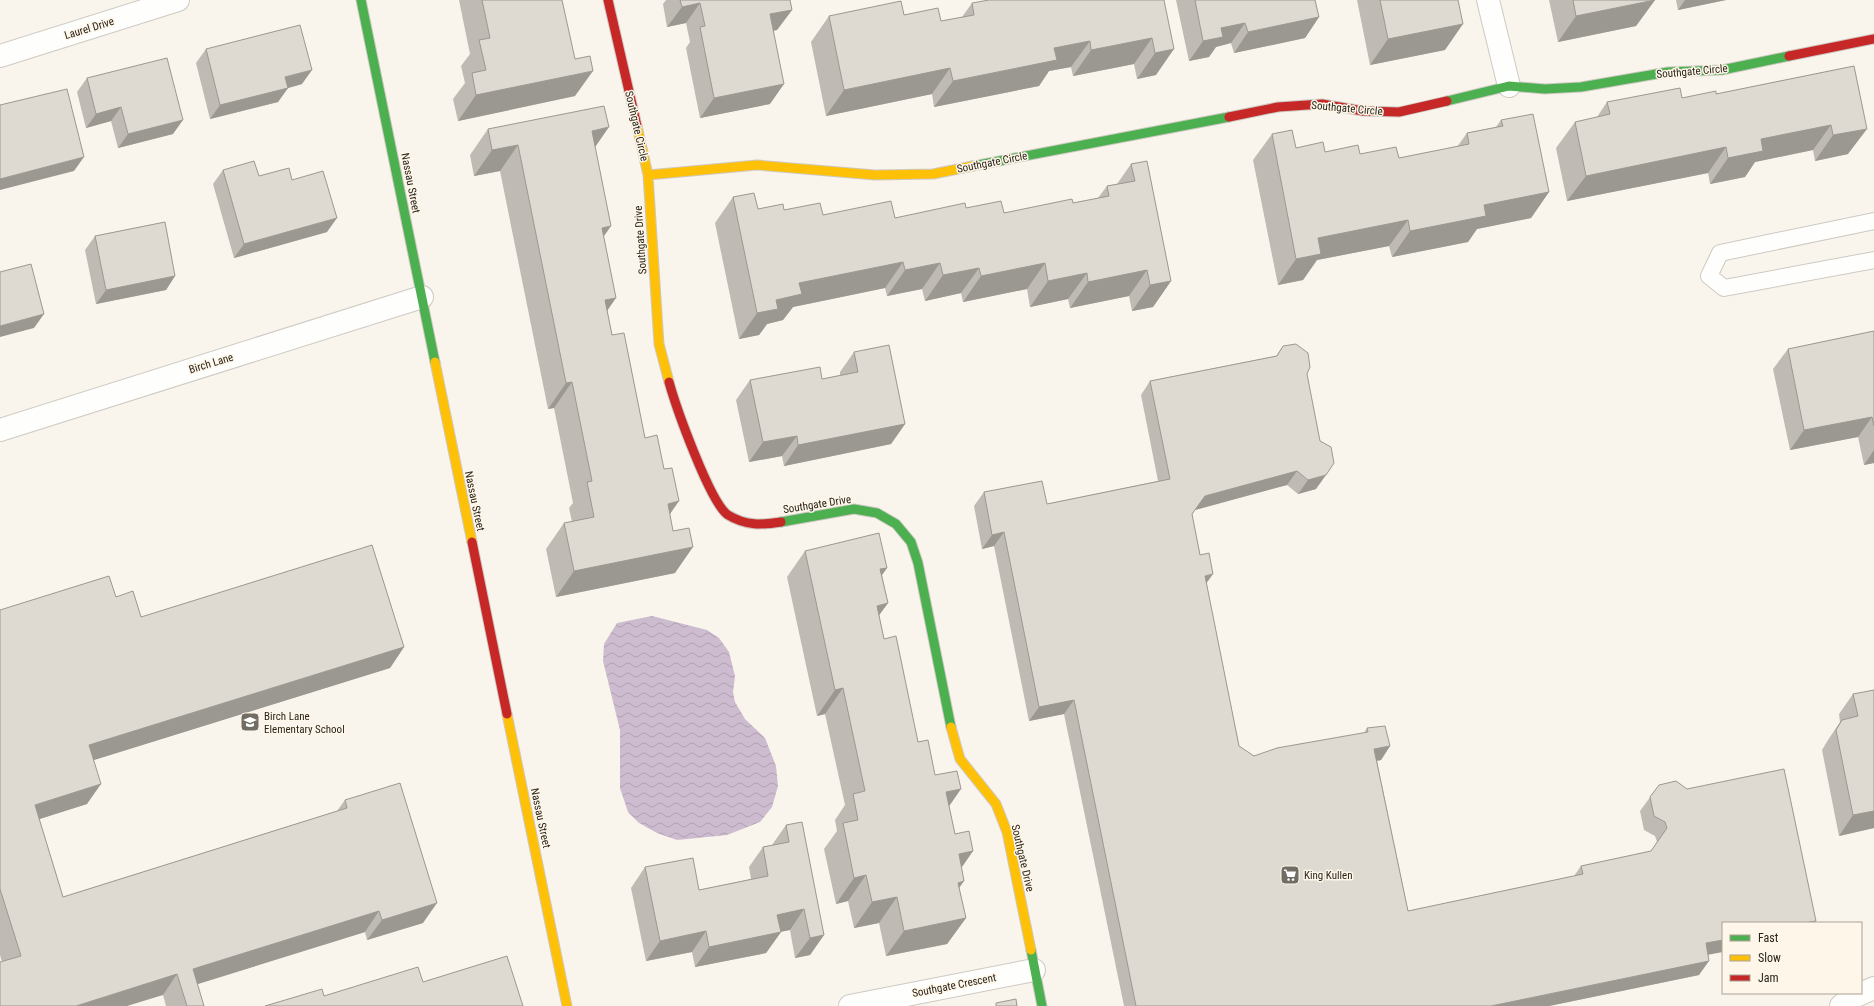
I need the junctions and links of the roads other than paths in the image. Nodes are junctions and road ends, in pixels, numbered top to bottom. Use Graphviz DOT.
graph roads {
  1 [pos="178,0"];
  2 [pos="361,0"];
  3 [pos="608,0"];
  4 [pos="1488,0"];
  5 [pos="1874,39"];
  6 [pos="0,56"];
  7 [pos="1509,86"];
  8 [pos="648,175"];
  9 [pos="1874,221"];
  10 [pos="1874,260"];
  11 [pos="422,297"];
  12 [pos="0,430"];
  13 [pos="1034,970"];
  14 [pos="1874,988"];
  15 [pos="1862,993"];
  16 [pos="1860,994"];
  17 [pos="567,1006"];
  18 [pos="850,1006"];
  19 [pos="1042,1006"];
  20 [pos="1841,1006"];
  1 -- 6 [label="street, Laurel Drive"];
  2 -- 11 [label="street, Nassau Street"];
  3 -- 8 [label="street, Southgate Circle"];
  4 -- 7 [label="street"];
  5 -- 7 [label="street, Southgate Circle"];
  7 -- 8 [label="street, Southgate Circle"];
  8 -- 13 [label="street, Southgate Drive"];
  9 -- 10 [label="lane"];
  11 -- 12 [label="street, Birch Lane"];
  11 -- 17 [label="street, Nassau Street"];
  13 -- 18 [label="street, Southgate Crescent"];
  13 -- 19 [label="street, Southgate Drive"];
  14 -- 15 [label="street"];
  16 -- 20 [label="street"];
}
